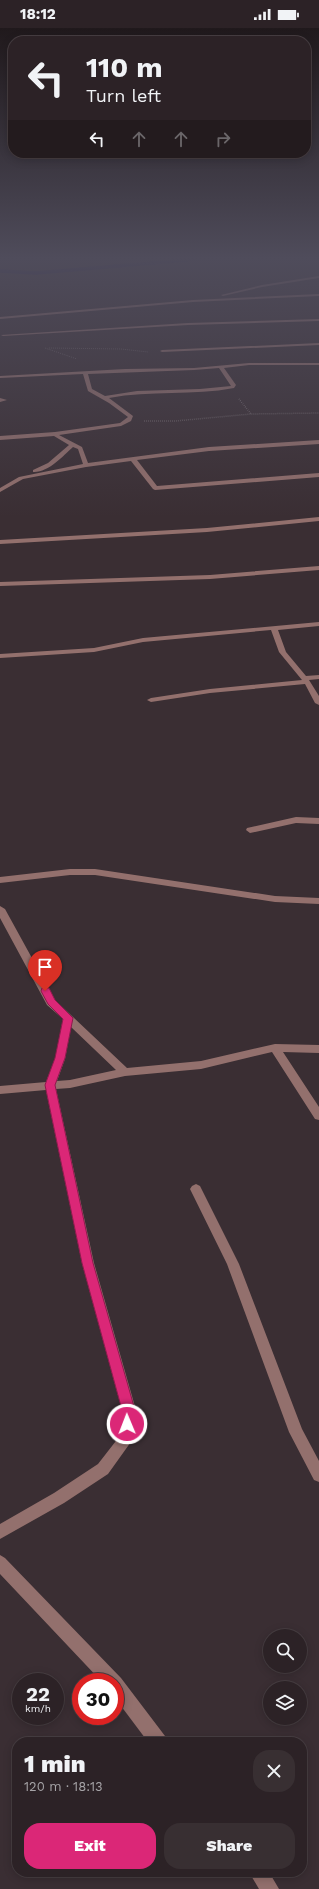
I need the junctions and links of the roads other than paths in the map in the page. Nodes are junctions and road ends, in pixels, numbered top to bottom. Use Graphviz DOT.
graph roads {
  1 [pos="319,344"];
  2 [pos="162,351"];
  3 [pos="319,364"];
  4 [pos="221,367"];
  5 [pos="85,373"];
  6 [pos="0,377"];
  7 [pos="106,397"];
  8 [pos="55,434"];
  9 [pos="0,438"];
  10 [pos="319,442"];
  11 [pos="72,445"];
  12 [pos="133,459"];
  13 [pos="50,464"];
  14 [pos="86,465"];
  15 [pos="68,468"];
  16 [pos="319,474"];
  17 [pos="21,478"];
  18 [pos="0,490"];
  19 [pos="319,519"];
  20 [pos="0,542"];
  21 [pos="319,568"];
  22 [pos="0,584"];
  23 [pos="319,624"];
  24 [pos="274,629"];
  25 [pos="0,656"];
  26 [pos="319,677"];
  27 [pos="305,680"];
  28 [pos="151,700"];
  29 [pos="319,703"];
  30 [pos="319,821"];
  31 [pos="250,830"];
  32 [pos="0,880"];
  33 [pos="319,901"];
  34 [pos="0,909"];
  35 [pos="68,1018"];
  36 [pos="275,1048"];
  37 [pos="319,1049"];
  38 [pos="125,1072"];
  39 [pos="50,1085"];
  40 [pos="0,1090"];
  41 [pos="319,1116"];
  42 [pos="196,1189"];
  43 [pos="319,1475"];
  44 [pos="0,1532"];
  45 [pos="0,1563"];
  46 [pos="104,1673"];
  47 [pos="124,1696"];
  48 [pos="155,1737"];
  49 [pos="262,1877"];
  50 [pos="270,1889"];
  1 -- 2 [label="street"];
  3 -- 4 [label="street"];
  4 -- 5 [label="street"];
  4 -- 7 [label="street"];
  5 -- 6 [label="street"];
  5 -- 7 [label="street"];
  7 -- 8 [label="street"];
  8 -- 9 [label="street"];
  8 -- 11 [label="street"];
  10 -- 12 [label="street"];
  11 -- 13 [label="street"];
  11 -- 14 [label="street"];
  12 -- 14 [label="street"];
  12 -- 16 [label="street"];
  13 -- 15 [label="street"];
  13 -- 17 [label="street"];
  14 -- 15 [label="street"];
  15 -- 17 [label="street"];
  17 -- 18 [label="street"];
  19 -- 20 [label="street"];
  21 -- 22 [label="street"];
  23 -- 24 [label="street"];
  24 -- 25 [label="street"];
  24 -- 27 [label="street"];
  26 -- 27 [label="street"];
  27 -- 28 [label="street"];
  27 -- 29 [label="street"];
  30 -- 31 [label="street"];
  32 -- 33 [label="street"];
  34 -- 35 [label="street"];
  35 -- 38 [label="street"];
  35 -- 39 [label="street"];
  36 -- 37 [label="street"];
  36 -- 38 [label="street"];
  36 -- 41 [label="street"];
  38 -- 39 [label="street"];
  39 -- 40 [label="street"];
  39 -- 44 [label="street"];
  42 -- 43 [label="street"];
  45 -- 46 [label="street"];
  47 -- 48 [label="street"];
  49 -- 50 [label="street"];
}
